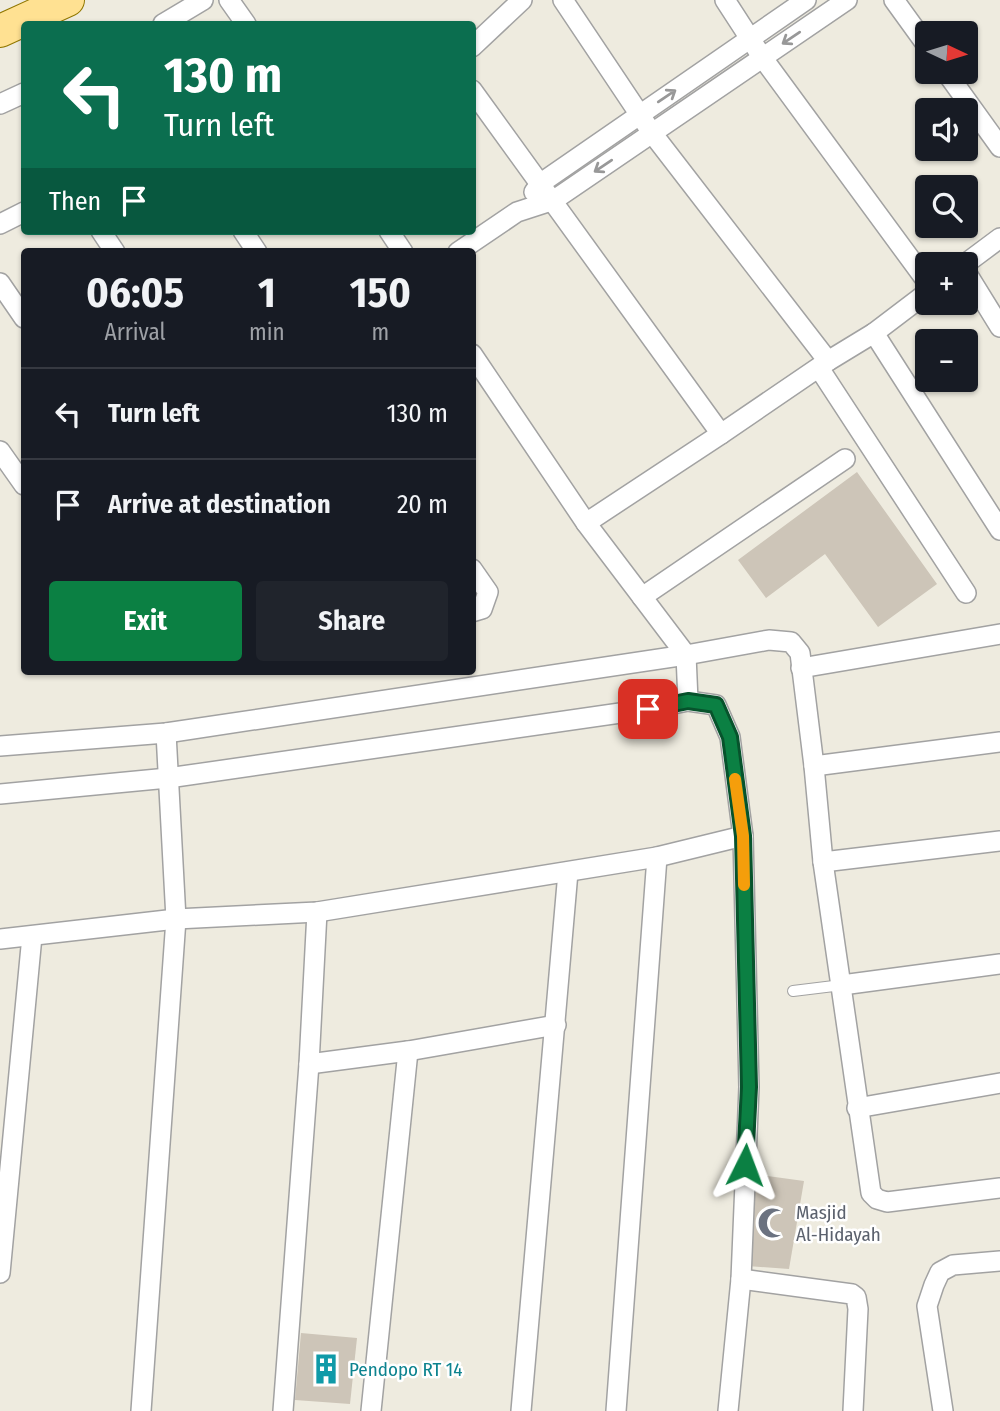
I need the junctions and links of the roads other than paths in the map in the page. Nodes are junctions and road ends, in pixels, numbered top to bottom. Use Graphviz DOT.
graph roads {
  1 [pos="68,0"];
  2 [pos="203,0"];
  3 [pos="229,0"];
  4 [pos="522,0"];
  5 [pos="563,0"];
  6 [pos="725,0"];
  7 [pos="806,0"];
  8 [pos="848,0"];
  9 [pos="894,0"];
  10 [pos="21,21"];
  11 [pos="22,21"];
  12 [pos="168,21"];
  13 [pos="244,21"];
  14 [pos="915,29"];
  15 [pos="0,31"];
  16 [pos="750,38"];
  17 [pos="476,43"];
  18 [pos="762,57"];
  19 [pos="955,84"];
  20 [pos="21,94"];
  21 [pos="476,95"];
  22 [pos="0,104"];
  23 [pos="640,115"];
  24 [pos="652,133"];
  25 [pos="1000,148"];
  26 [pos="541,183"];
  27 [pos="554,200"];
  28 [pos="517,212"];
  29 [pos="21,214"];
  30 [pos="0,224"];
  31 [pos="1000,238"];
  32 [pos="464,248"];
  33 [pos="978,254"];
  34 [pos="915,265"];
  35 [pos="0,283"];
  36 [pos="978,291"];
  37 [pos="915,302"];
  38 [pos="21,314"];
  39 [pos="1000,327"];
  40 [pos="874,333"];
  41 [pos="476,360"];
  42 [pos="824,364"];
  43 [pos="721,435"];
  44 [pos="0,451"];
  45 [pos="845,459"];
  46 [pos="21,481"];
  47 [pos="586,523"];
  48 [pos="1000,530"];
  49 [pos="476,575"];
  50 [pos="967,593"];
  51 [pos="642,597"];
  52 [pos="476,611"];
  53 [pos="1000,634"];
  54 [pos="686,655"];
  55 [pos="801,668"];
  56 [pos="688,701"];
  57 [pos="166,733"];
  58 [pos="1000,742"];
  59 [pos="0,746"];
  60 [pos="814,766"];
  61 [pos="168,778"];
  62 [pos="0,794"];
  63 [pos="743,836"];
  64 [pos="1000,841"];
  65 [pos="657,857"];
  66 [pos="823,862"];
  67 [pos="568,872"];
  68 [pos="317,912"];
  69 [pos="176,919"];
  70 [pos="32,936"];
  71 [pos="0,939"];
  72 [pos="1000,964"];
  73 [pos="842,985"];
  74 [pos="793,991"];
  75 [pos="556,1025"];
  76 [pos="408,1051"];
  77 [pos="309,1064"];
  78 [pos="1000,1083"];
  79 [pos="857,1108"];
  80 [pos="1000,1188"];
  81 [pos="1000,1261"];
  82 [pos="0,1273"];
  83 [pos="741,1279"];
  84 [pos="141,1411"];
  85 [pos="283,1411"];
  86 [pos="371,1411"];
  87 [pos="521,1411"];
  88 [pos="616,1411"];
  89 [pos="728,1411"];
  90 [pos="853,1411"];
  91 [pos="943,1411"];
  1 -- 11 [label="main road"];
  2 -- 12 [label="street"];
  3 -- 13 [label="street"];
  4 -- 17 [label="street"];
  5 -- 23 [label="street"];
  6 -- 16 [label="street"];
  7 -- 16 [label="street"];
  8 -- 18 [label="street, one-way"];
  9 -- 14 [label="street"];
  10 -- 15 [label="main road"];
  16 -- 18 [label="street"];
  23 -- 16 [label="street, one-way"];
  18 -- 24 [label="street"];
  18 -- 34 [label="street"];
  19 -- 25 [label="street"];
  20 -- 22 [label="street"];
  21 -- 26 [label="street"];
  23 -- 24 [label="street"];
  23 -- 26 [label="street"];
  24 -- 27 [label="street, one-way"];
  24 -- 42 [label="street"];
  26 -- 27 [label="street"];
  26 -- 28 [label="street"];
  27 -- 28 [label="street"];
  27 -- 43 [label="street"];
  28 -- 32 [label="street"];
  29 -- 30 [label="street"];
  31 -- 33 [label="street"];
  35 -- 38 [label="street"];
  36 -- 39 [label="street"];
  37 -- 40 [label="street"];
  40 -- 42 [label="street"];
  40 -- 48 [label="street"];
  41 -- 47 [label="street"];
  42 -- 43 [label="street"];
  42 -- 50 [label="street"];
  43 -- 47 [label="street"];
  44 -- 46 [label="street"];
  45 -- 51 [label="street"];
  47 -- 51 [label="street"];
  49 -- 52 [label="street"];
  51 -- 54 [label="street"];
  53 -- 55 [label="street"];
  54 -- 55 [label="street"];
  54 -- 56 [label="street"];
  54 -- 57 [label="street"];
  55 -- 60 [label="street"];
  56 -- 61 [label="street"];
  56 -- 63 [label="street"];
  57 -- 59 [label="street"];
  57 -- 61 [label="street"];
  58 -- 60 [label="street"];
  60 -- 66 [label="street"];
  61 -- 62 [label="street"];
  61 -- 69 [label="street"];
  63 -- 65 [label="street"];
  63 -- 83 [label="street"];
  64 -- 66 [label="street"];
  65 -- 67 [label="street"];
  65 -- 88 [label="street"];
  66 -- 73 [label="street"];
  67 -- 68 [label="street"];
  67 -- 75 [label="street"];
  68 -- 69 [label="street"];
  68 -- 77 [label="street"];
  69 -- 70 [label="street"];
  69 -- 84 [label="street"];
  70 -- 71 [label="street"];
  70 -- 82 [label="street"];
  72 -- 73 [label="street"];
  73 -- 74 [label="lane"];
  73 -- 79 [label="street"];
  75 -- 76 [label="street"];
  75 -- 87 [label="street"];
  76 -- 77 [label="street"];
  76 -- 86 [label="street"];
  77 -- 85 [label="street"];
  78 -- 79 [label="street"];
  79 -- 80 [label="street"];
  81 -- 91 [label="street"];
  83 -- 89 [label="street"];
  83 -- 90 [label="street"];
}
